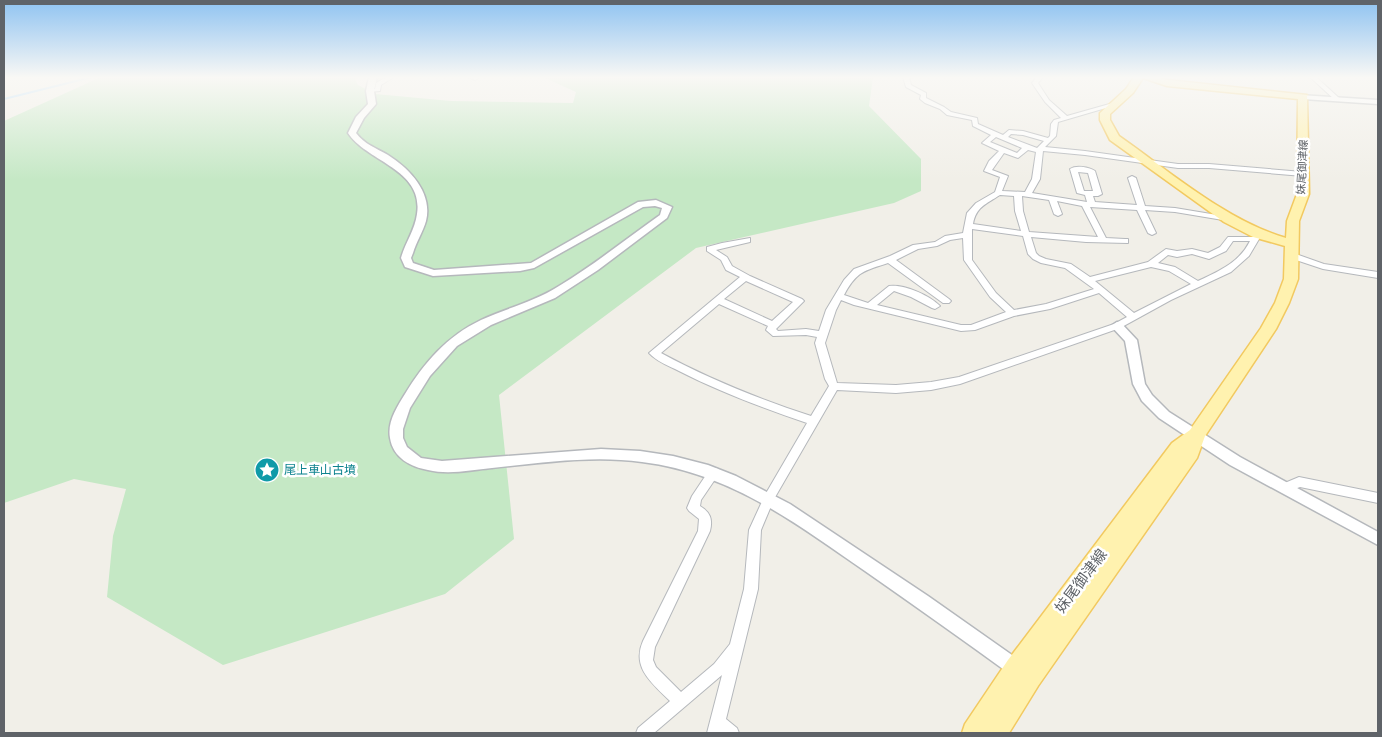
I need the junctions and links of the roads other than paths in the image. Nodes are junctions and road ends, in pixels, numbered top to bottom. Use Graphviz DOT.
graph roads {
  1 [pos="365,111"];
  2 [pos="946,111"];
  3 [pos="1059,111"];
  4 [pos="1089,111"];
  5 [pos="1108,111"];
  6 [pos="1303,111"];
  7 [pos="1065,118"];
  8 [pos="996,134"];
  9 [pos="1005,137"];
  10 [pos="1049,140"];
  11 [pos="1027,148"];
  12 [pos="1003,150"];
  13 [pos="1040,150"];
  14 [pos="1081,153"];
  15 [pos="1146,161"];
  16 [pos="1085,170"];
  17 [pos="1303,174"];
  18 [pos="1132,178"];
  19 [pos="998,193"];
  20 [pos="1022,194"];
  21 [pos="1088,194"];
  22 [pos="1052,199"];
  23 [pos="1088,204"];
  24 [pos="1141,208"];
  25 [pos="1058,214"];
  26 [pos="1229,219"];
  27 [pos="968,231"];
  28 [pos="1152,233"];
  29 [pos="1027,235"];
  30 [pos="1257,237"];
  31 [pos="747,240"];
  32 [pos="1103,240"];
  33 [pos="1125,240"];
  34 [pos="1293,250"];
  35 [pos="889,260"];
  36 [pos="1151,264"];
  37 [pos="1378,275"];
  38 [pos="745,278"];
  39 [pos="1087,280"];
  40 [pos="1198,284"];
  41 [pos="1099,290"];
  42 [pos="839,296"];
  43 [pos="718,300"];
  44 [pos="946,301"];
  45 [pos="870,306"];
  46 [pos="935,306"];
  47 [pos="1012,313"];
  48 [pos="1132,316"];
  49 [pos="773,325"];
  50 [pos="1117,326"];
  51 [pos="822,336"];
  52 [pos="834,386"];
  53 [pos="815,421"];
  54 [pos="1196,435"];
  55 [pos="714,472"];
  56 [pos="1284,488"];
  57 [pos="770,498"];
  58 [pos="1378,498"];
  59 [pos="1378,540"];
  60 [pos="736,646"];
  61 [pos="1023,673"];
  62 [pos="681,702"];
  63 [pos="717,728"];
  64 [pos="643,733"];
  65 [pos="732,733"];
  66 [pos="974,733"];
  67 [pos="995,733"];
  1 -- 55 [label="street"];
  2 -- 8 [label="street"];
  3 -- 7 [label="street"];
  4 -- 7 [label="street"];
  5 -- 15 [label="main road"];
  6 -- 17 [label="main road, 妹尾御津線"];
  7 -- 10 [label="street"];
  8 -- 9 [label="street"];
  8 -- 12 [label="street"];
  9 -- 10 [label="street"];
  9 -- 11 [label="street"];
  10 -- 13 [label="street"];
  11 -- 12 [label="street"];
  11 -- 13 [label="street"];
  12 -- 19 [label="street"];
  13 -- 14 [label="street"];
  13 -- 20 [label="street"];
  14 -- 15 [label="street"];
  14 -- 16 [label="street"];
  15 -- 17 [label="street"];
  15 -- 26 [label="main road"];
  16 -- 21 [label="street"];
  16 -- 21 [label="street"];
  17 -- 34 [label="main road, 妹尾御津線"];
  18 -- 24 [label="street"];
  19 -- 20 [label="street"];
  19 -- 27 [label="street"];
  20 -- 22 [label="street"];
  20 -- 29 [label="street"];
  21 -- 23 [label="street"];
  22 -- 23 [label="street"];
  22 -- 25 [label="street"];
  23 -- 24 [label="street"];
  23 -- 32 [label="street"];
  24 -- 26 [label="street"];
  24 -- 28 [label="street"];
  26 -- 30 [label="main road"];
  27 -- 29 [label="street"];
  27 -- 35 [label="street"];
  27 -- 47 [label="street"];
  29 -- 32 [label="street"];
  29 -- 39 [label="street"];
  30 -- 34 [label="main road"];
  30 -- 36 [label="street"];
  30 -- 40 [label="street"];
  31 -- 38 [label="street"];
  32 -- 33 [label="street"];
  34 -- 37 [label="street"];
  34 -- 54 [label="main road, 妹尾御津線"];
  35 -- 42 [label="street"];
  35 -- 44 [label="street"];
  36 -- 39 [label="street"];
  36 -- 40 [label="street"];
  38 -- 43 [label="street"];
  38 -- 49 [label="street"];
  39 -- 41 [label="street"];
  40 -- 48 [label="street"];
  41 -- 47 [label="street"];
  41 -- 48 [label="street"];
  42 -- 45 [label="street"];
  42 -- 51 [label="street"];
  43 -- 49 [label="street"];
  43 -- 53 [label="street"];
  45 -- 46 [label="street"];
  45 -- 47 [label="street"];
  48 -- 50 [label="street"];
  49 -- 51 [label="street"];
  50 -- 52 [label="street"];
  50 -- 54 [label="street"];
  51 -- 52 [label="street"];
  52 -- 53 [label="street"];
  53 -- 57 [label="street"];
  54 -- 56 [label="street"];
  54 -- 61 [label="main road, 妹尾御津線"];
  55 -- 57 [label="street"];
  55 -- 62 [label="street"];
  56 -- 58 [label="street"];
  56 -- 59 [label="street"];
  57 -- 60 [label="street"];
  57 -- 61 [label="street"];
  60 -- 62 [label="street"];
  60 -- 63 [label="street"];
  61 -- 66 [label="main road, 妹尾御津線"];
  61 -- 67 [label="main road, 妹尾御津線"];
  62 -- 64 [label="street"];
  63 -- 65 [label="street"];
}
